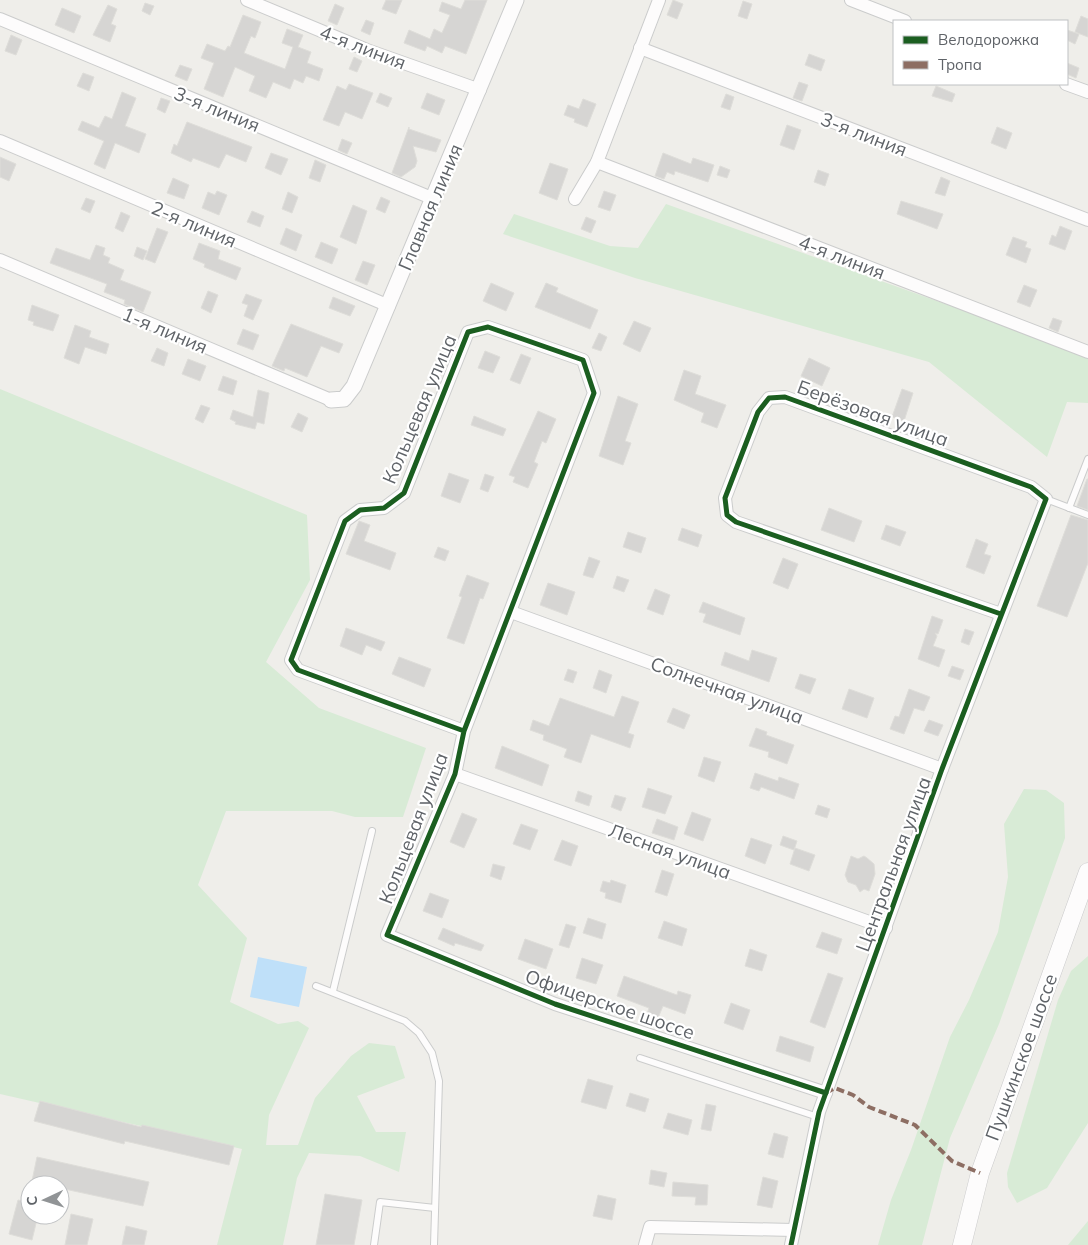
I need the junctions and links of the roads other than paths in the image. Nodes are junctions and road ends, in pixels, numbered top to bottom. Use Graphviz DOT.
graph roads {
  1 [pos="247,0"];
  2 [pos="516,0"];
  3 [pos="659,0"];
  4 [pos="851,0"];
  5 [pos="0,19"];
  6 [pos="902,20"];
  7 [pos="640,48"];
  8 [pos="1068,85"];
  9 [pos="480,90"];
  10 [pos="1088,92"];
  11 [pos="0,142"];
  12 [pos="597,162"];
  13 [pos="434,199"];
  14 [pos="575,199"];
  15 [pos="1088,220"];
  16 [pos="0,260"];
  17 [pos="389,306"];
  18 [pos="1088,352"];
  19 [pos="331,400"];
  20 [pos="1088,459"];
  21 [pos="1046,499"];
  22 [pos="1069,508"];
  23 [pos="1088,515"];
  24 [pos="511,612"];
  25 [pos="1001,614"];
  26 [pos="464,731"];
  27 [pos="942,769"];
  28 [pos="455,774"];
  29 [pos="372,831"];
  30 [pos="1088,872"];
  31 [pos="886,928"];
  32 [pos="387,935"];
  33 [pos="316,986"];
  34 [pos="333,991"];
  35 [pos="640,1058"];
  36 [pos="826,1093"];
  37 [pos="818,1117"];
  38 [pos="435,1208"];
  39 [pos="793,1230"];
  40 [pos="374,1245"];
  41 [pos="434,1245"];
  42 [pos="645,1245"];
  43 [pos="790,1245"];
  44 [pos="962,1245"];
  1 -- 9 [label="street, 4-я линия"];
  2 -- 9 [label="street, Главная линия"];
  3 -- 7 [label="street"];
  4 -- 6 [label="street"];
  5 -- 13 [label="street, 3-я линия"];
  7 -- 12 [label="street"];
  7 -- 15 [label="street, 3-я линия"];
  8 -- 10 [label="street"];
  9 -- 13 [label="street, Главная линия"];
  11 -- 17 [label="street, 2-я линия"];
  12 -- 14 [label="street"];
  12 -- 18 [label="street, 4-я линия"];
  13 -- 17 [label="street, Главная линия"];
  16 -- 19 [label="street, 1-я линия"];
  17 -- 19 [label="street, Главная линия"];
  20 -- 22 [label="lane"];
  21 -- 22 [label="lane"];
  21 -- 25 [label="street, Центральная улица"];
  21 -- 25 [label="street, Берёзовая улица"];
  22 -- 23 [label="lane"];
  24 -- 26 [label="street, Кольцевая улица"];
  24 -- 26 [label="street, Кольцевая улица"];
  24 -- 27 [label="street, Солнечная улица"];
  25 -- 27 [label="street, Центральная улица"];
  26 -- 28 [label="street, Кольцевая улица"];
  27 -- 31 [label="street, Центральная улица"];
  28 -- 31 [label="street, Лесная улица"];
  28 -- 32 [label="street, Кольцевая улица"];
  29 -- 34 [label="lane"];
  30 -- 44 [label="main road, Пушкинское шоссе"];
  31 -- 36 [label="street, Центральная улица"];
  32 -- 36 [label="street, Офицерское шоссе"];
  33 -- 34 [label="lane"];
  34 -- 38 [label="lane"];
  35 -- 37 [label="lane"];
  36 -- 37 [label="street, Центральная улица"];
  37 -- 39 [label="street, Центральная улица"];
  38 -- 40 [label="lane"];
  38 -- 41 [label="lane"];
  39 -- 42 [label="street"];
  39 -- 43 [label="street, Центральная улица"];
}
